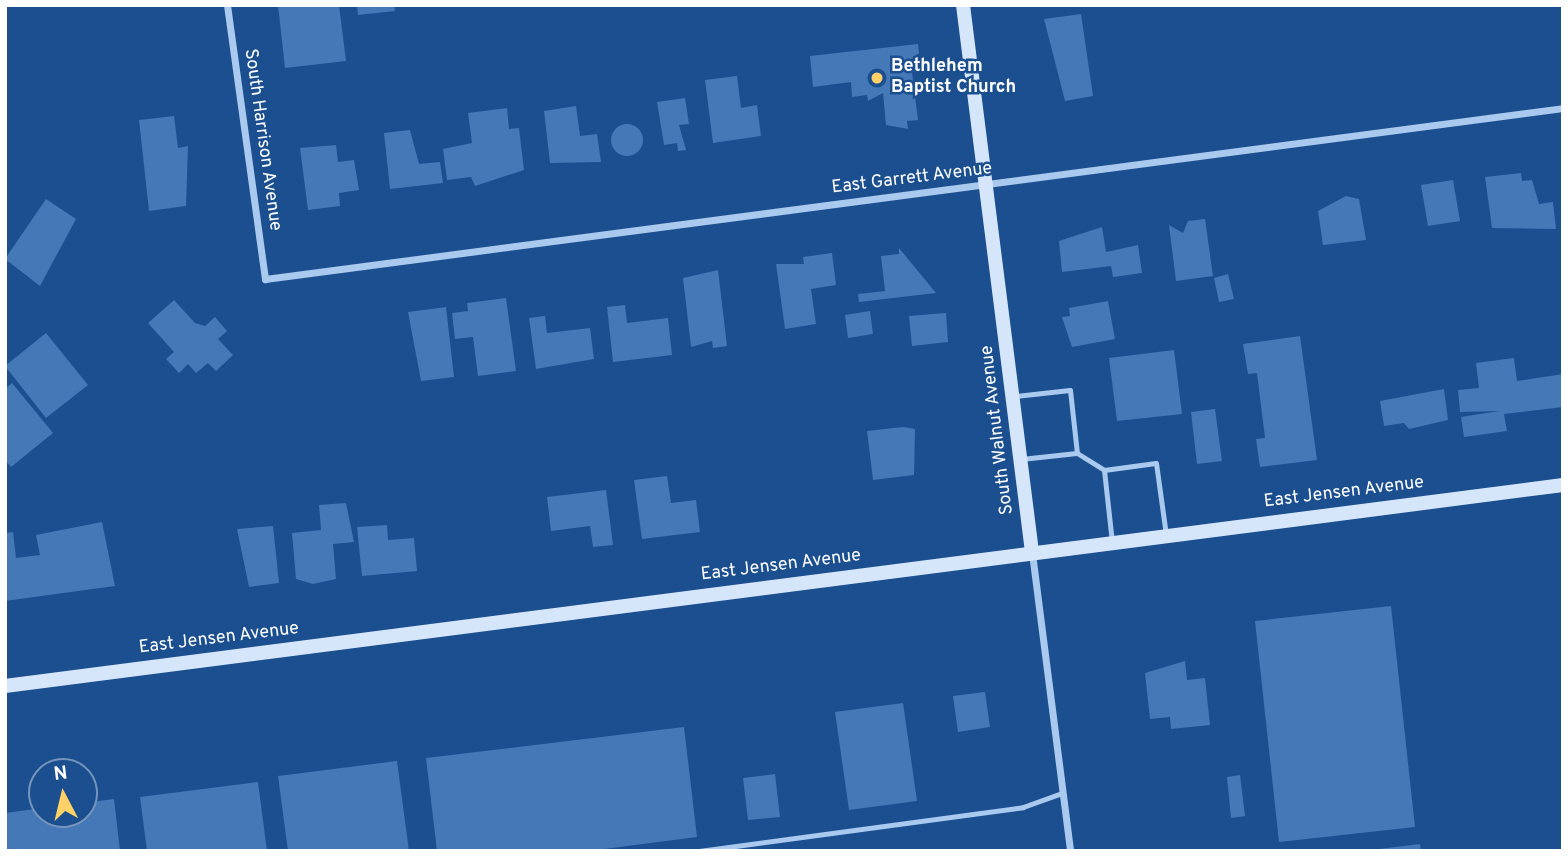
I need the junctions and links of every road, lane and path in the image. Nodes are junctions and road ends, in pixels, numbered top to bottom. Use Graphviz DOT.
graph roads {
  1 [pos="228,5"];
  2 [pos="963,5"];
  3 [pos="1563,108"];
  4 [pos="989,185"];
  5 [pos="265,279"];
  6 [pos="1014,396"];
  7 [pos="1077,453"];
  8 [pos="1021,458"];
  9 [pos="1104,470"];
  10 [pos="1563,485"];
  11 [pos="1166,535"];
  12 [pos="1112,542"];
  13 [pos="1032,552"];
  14 [pos="5,687"];
  15 [pos="1062,793"];
  16 [pos="699,851"];
  17 [pos="1070,851"];
  1 -- 5 [label="street, South Harrison Avenue"];
  2 -- 4 [label="street, South Walnut Avenue"];
  3 -- 4 [label="street, East Garrett Avenue"];
  4 -- 5 [label="street, East Garrett Avenue"];
  4 -- 6 [label="street, South Walnut Avenue"];
  6 -- 7 [label="lane"];
  6 -- 8 [label="street, South Walnut Avenue"];
  7 -- 8 [label="lane"];
  7 -- 9 [label="lane"];
  8 -- 13 [label="street, South Walnut Avenue"];
  9 -- 11 [label="lane"];
  9 -- 12 [label="lane"];
  10 -- 11 [label="street, East Jensen Avenue"];
  11 -- 12 [label="street, East Jensen Avenue"];
  12 -- 13 [label="street, East Jensen Avenue"];
  13 -- 14 [label="street, East Jensen Avenue"];
  13 -- 15 [label="street, South Walnut Avenue"];
  15 -- 16 [label="lane"];
  15 -- 17 [label="street, South Walnut Avenue"];
}
